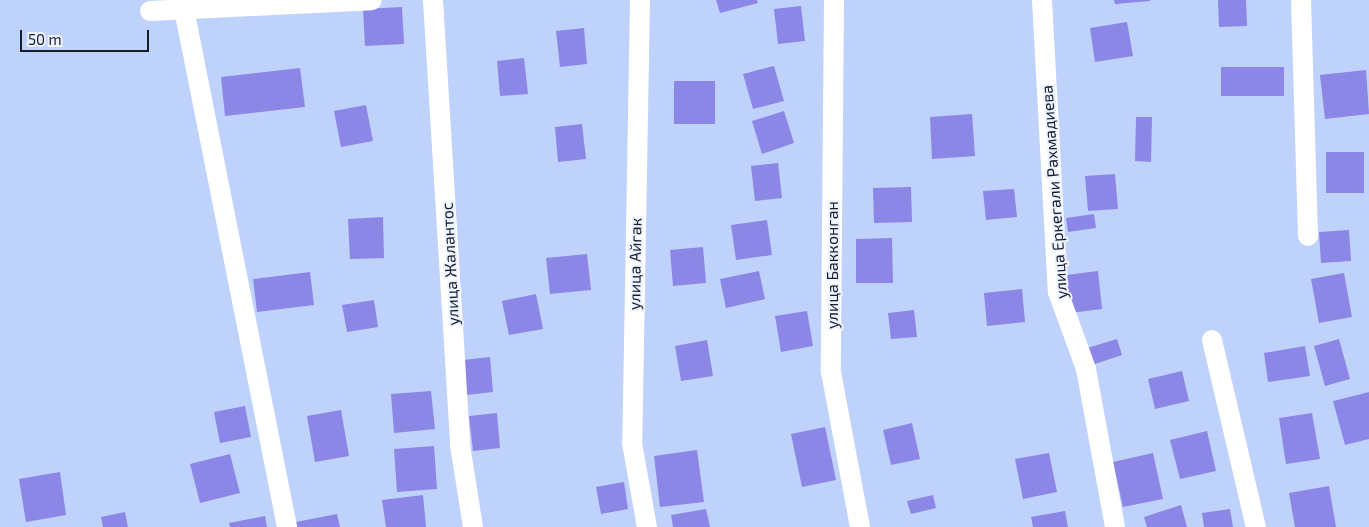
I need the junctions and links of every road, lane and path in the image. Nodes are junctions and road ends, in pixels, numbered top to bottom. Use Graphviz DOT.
graph roads {
  1 [pos="372,0"];
  2 [pos="433,0"];
  3 [pos="640,0"];
  4 [pos="834,0"];
  5 [pos="1042,0"];
  6 [pos="1301,0"];
  7 [pos="184,9"];
  8 [pos="150,11"];
  9 [pos="1308,236"];
  10 [pos="1212,340"];
  11 [pos="287,527"];
  12 [pos="473,527"];
  13 [pos="647,527"];
  14 [pos="860,527"];
  15 [pos="1115,527"];
  16 [pos="1256,527"];
  1 -- 7 [label="street"];
  2 -- 12 [label="street, улица Жалантос"];
  3 -- 13 [label="street, улица Айгак"];
  4 -- 14 [label="street, улица Бакконган"];
  5 -- 15 [label="street, улица Еркегали Рахмадиева"];
  6 -- 9 [label="street"];
  7 -- 8 [label="street"];
  7 -- 11 [label="street"];
  10 -- 16 [label="street"];
}
